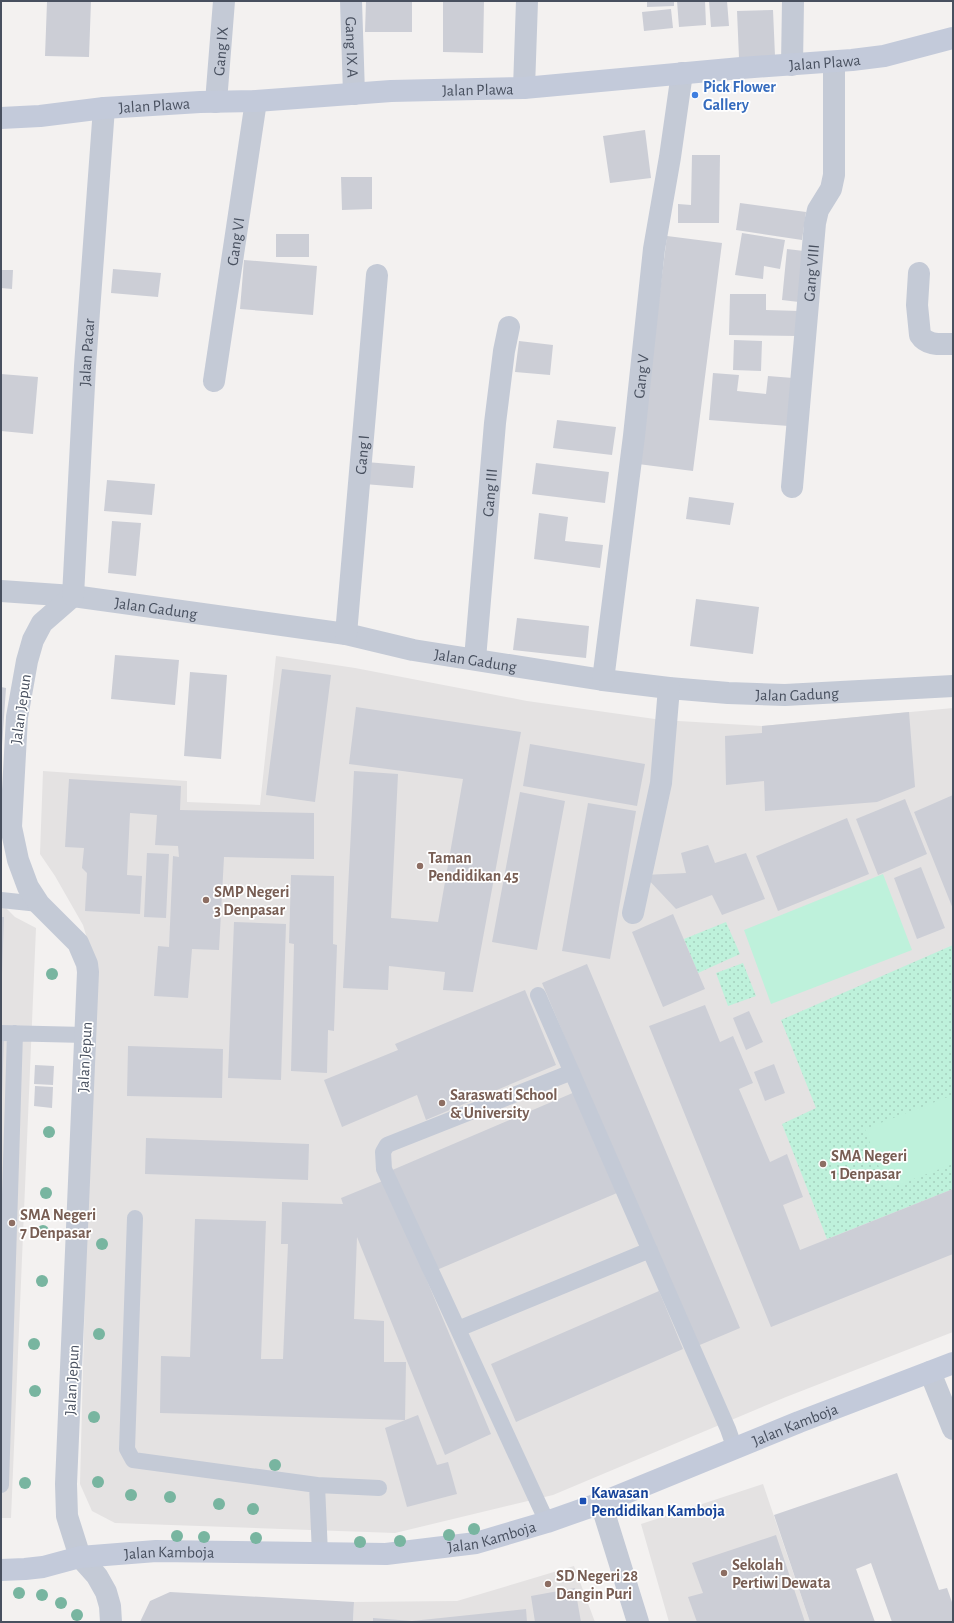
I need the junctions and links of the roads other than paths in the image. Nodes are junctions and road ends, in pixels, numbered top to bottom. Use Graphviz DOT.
graph roads {
  1 [pos="224,1"];
  2 [pos="351,1"];
  3 [pos="528,1"];
  4 [pos="793,1"];
  5 [pos="953,38"];
  6 [pos="834,62"];
  7 [pos="792,65"];
  8 [pos="682,73"];
  9 [pos="524,88"];
  10 [pos="354,94"];
  11 [pos="256,101"];
  12 [pos="216,102"];
  13 [pos="104,108"];
  14 [pos="1,118"];
  15 [pos="919,273"];
  16 [pos="377,275"];
  17 [pos="509,328"];
  18 [pos="953,344"];
  19 [pos="214,381"];
  20 [pos="792,487"];
  21 [pos="1,591"];
  22 [pos="73,596"];
  23 [pos="346,634"];
  24 [pos="475,659"];
  25 [pos="603,680"];
  26 [pos="953,686"];
  27 [pos="669,688"];
  28 [pos="1,900"];
  29 [pos="39,904"];
  30 [pos="633,913"];
  31 [pos="538,995"];
  32 [pos="8,1033"];
  33 [pos="85,1035"];
  34 [pos="572,1072"];
  35 [pos="135,1218"];
  36 [pos="650,1250"];
  37 [pos="458,1329"];
  38 [pos="953,1363"];
  39 [pos="930,1372"];
  40 [pos="953,1429"];
  41 [pos="735,1449"];
  42 [pos="1,1485"];
  43 [pos="317,1485"];
  44 [pos="379,1488"];
  45 [pos="601,1503"];
  46 [pos="547,1522"];
  47 [pos="320,1554"];
  48 [pos="80,1557"];
  49 [pos="1,1570"];
  50 [pos="111,1622"];
  51 [pos="638,1622"];
  1 -- 12 [label="street, Gang IX"];
  2 -- 10 [label="street, Gang IX A"];
  3 -- 9 [label="street"];
  4 -- 7 [label="street"];
  5 -- 6 [label="street, Jalan Plawa"];
  6 -- 7 [label="street, Jalan Plawa"];
  6 -- 20 [label="street, Gang VIII"];
  7 -- 8 [label="street, Jalan Plawa"];
  8 -- 9 [label="street, Jalan Plawa"];
  8 -- 25 [label="street, Gang V"];
  9 -- 10 [label="street, Jalan Plawa"];
  10 -- 11 [label="street, Jalan Plawa"];
  11 -- 12 [label="street, Jalan Plawa"];
  11 -- 19 [label="street, Gang VI"];
  12 -- 13 [label="street, Jalan Plawa"];
  13 -- 14 [label="street, Jalan Plawa"];
  13 -- 22 [label="street, Jalan Pacar"];
  15 -- 18 [label="street"];
  16 -- 23 [label="street, Gang I"];
  17 -- 24 [label="street, Gang III"];
  21 -- 22 [label="street, Jalan Gadung"];
  22 -- 23 [label="street, Jalan Gadung"];
  22 -- 29 [label="street, Jalan Jepun"];
  23 -- 24 [label="street, Jalan Gadung"];
  24 -- 25 [label="street, Jalan Gadung"];
  25 -- 27 [label="street, Jalan Gadung"];
  26 -- 27 [label="street, Jalan Gadung"];
  27 -- 30 [label="street"];
  28 -- 29 [label="lane"];
  29 -- 33 [label="street, Jalan Jepun"];
  31 -- 34 [label="lane"];
  32 -- 33 [label="lane"];
  32 -- 42 [label="lane"];
  33 -- 48 [label="street, Jalan Jepun"];
  34 -- 36 [label="lane"];
  34 -- 37 [label="lane"];
  35 -- 43 [label="lane"];
  36 -- 37 [label="lane"];
  36 -- 41 [label="lane"];
  37 -- 46 [label="lane"];
  38 -- 39 [label="street, Jalan Kamboja"];
  39 -- 40 [label="street"];
  39 -- 41 [label="street, Jalan Kamboja"];
  41 -- 45 [label="street, Jalan Kamboja"];
  43 -- 44 [label="lane"];
  43 -- 47 [label="lane"];
  45 -- 46 [label="street, Jalan Kamboja"];
  45 -- 51 [label="street"];
  46 -- 47 [label="street, Jalan Kamboja"];
  47 -- 48 [label="street, Jalan Kamboja"];
  48 -- 49 [label="street, Jalan Kamboja"];
  48 -- 50 [label="street"];
}
